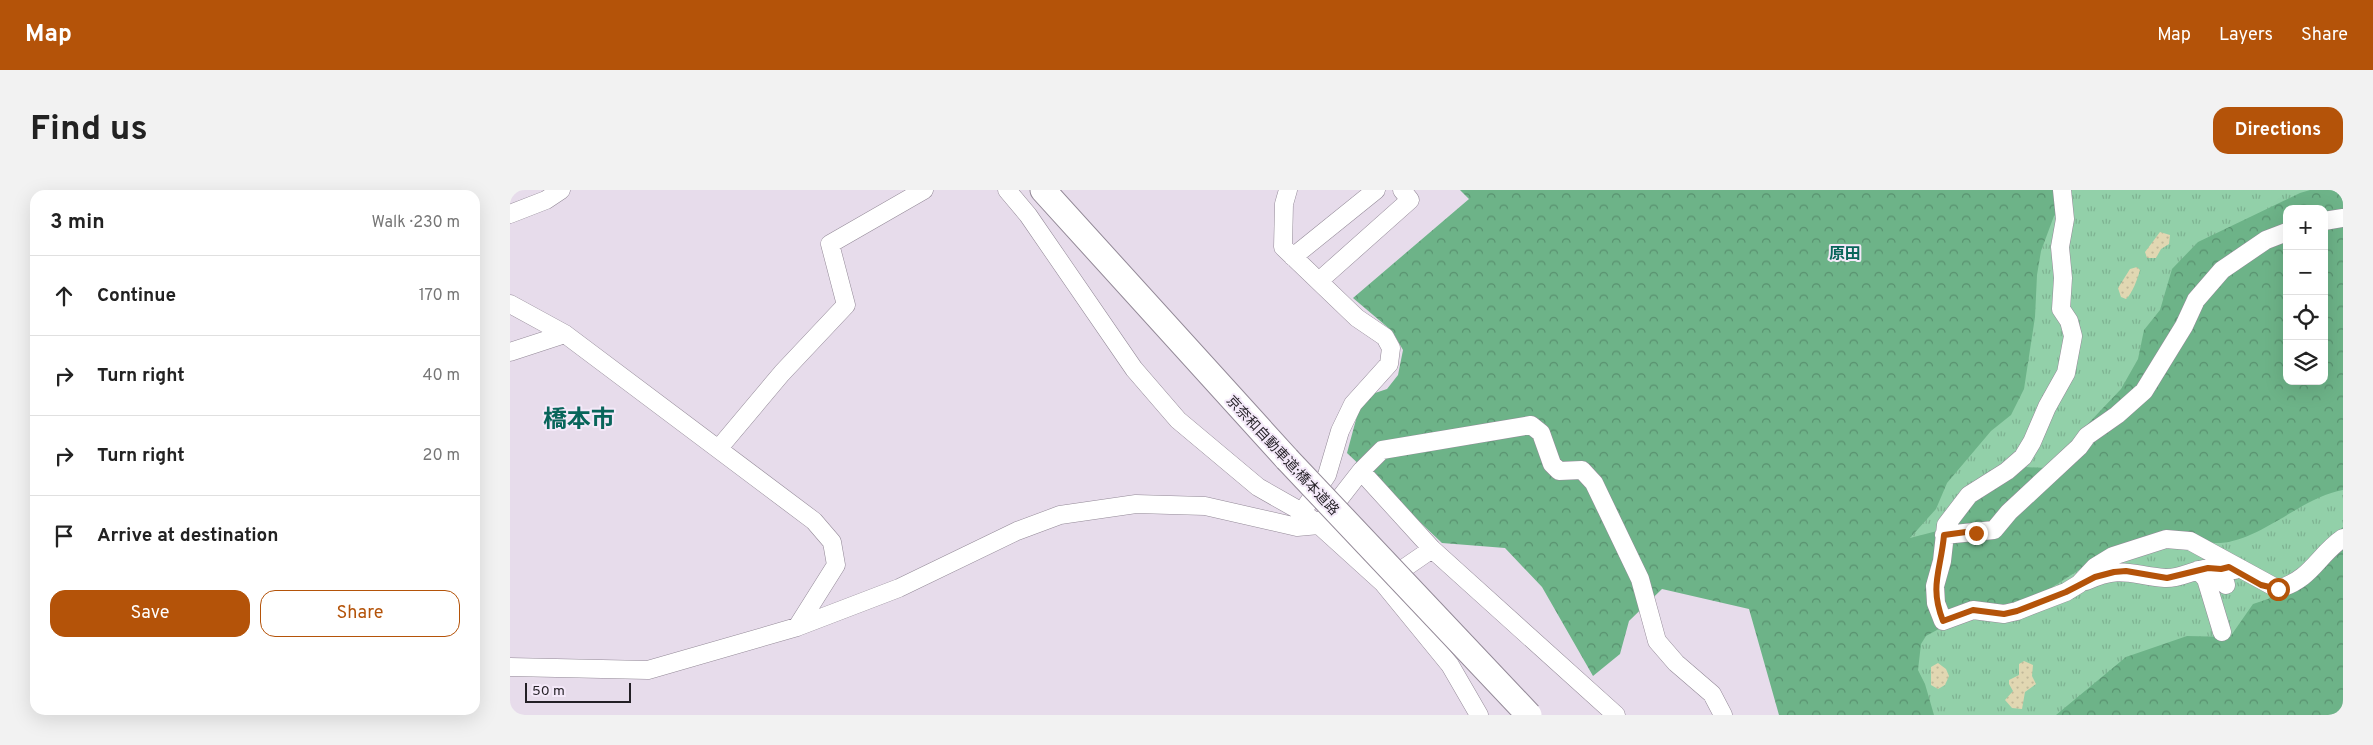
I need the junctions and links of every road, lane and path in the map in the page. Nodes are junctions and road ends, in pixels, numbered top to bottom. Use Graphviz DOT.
graph roads {
  1 [pos="561,190"];
  2 [pos="924,190"];
  3 [pos="1007,190"];
  4 [pos="1042,190"];
  5 [pos="1288,190"];
  6 [pos="1376,190"];
  7 [pos="1402,190"];
  8 [pos="2062,190"];
  9 [pos="510,214"];
  10 [pos="2343,218"];
  11 [pos="2328,220"];
  12 [pos="2283,234"];
  13 [pos="1293,257"];
  14 [pos="1319,281"];
  15 [pos="510,304"];
  16 [pos="565,334"];
  17 [pos="510,352"];
  18 [pos="719,448"];
  19 [pos="1361,471"];
  20 [pos="1299,519"];
  21 [pos="1319,525"];
  22 [pos="1944,535"];
  23 [pos="2343,538"];
  24 [pos="1432,549"];
  25 [pos="2198,570"];
  26 [pos="1383,583"];
  27 [pos="2079,584"];
  28 [pos="2278,589"];
  29 [pos="797,627"];
  30 [pos="2222,632"];
  31 [pos="510,666"];
  32 [pos="1479,715"];
  33 [pos="1529,715"];
  34 [pos="1616,715"];
  35 [pos="1723,715"];
  1 -- 9 [label="street"];
  2 -- 18 [label="street"];
  3 -- 20 [label="street"];
  4 -- 33 [label="highway, 京奈和自動車道;橋本道路, bridge"];
  5 -- 13 [label="street"];
  6 -- 13 [label="street"];
  7 -- 14 [label="street"];
  8 -- 22 [label="street"];
  10 -- 11 [label="street"];
  12 -- 22 [label="street"];
  13 -- 14 [label="street"];
  14 -- 20 [label="street"];
  15 -- 16 [label="street"];
  16 -- 17 [label="street"];
  16 -- 18 [label="street"];
  18 -- 29 [label="street"];
  19 -- 21 [label="street"];
  19 -- 24 [label="street"];
  19 -- 35 [label="street"];
  20 -- 21 [label="street"];
  20 -- 29 [label="street"];
  21 -- 26 [label="street"];
  22 -- 27 [label="street"];
  23 -- 28 [label="street"];
  24 -- 26 [label="street"];
  24 -- 34 [label="street"];
  25 -- 27 [label="street"];
  25 -- 28 [label="street"];
  25 -- 30 [label="street"];
  26 -- 32 [label="street"];
  27 -- 28 [label="street"];
  29 -- 31 [label="street"];
}
